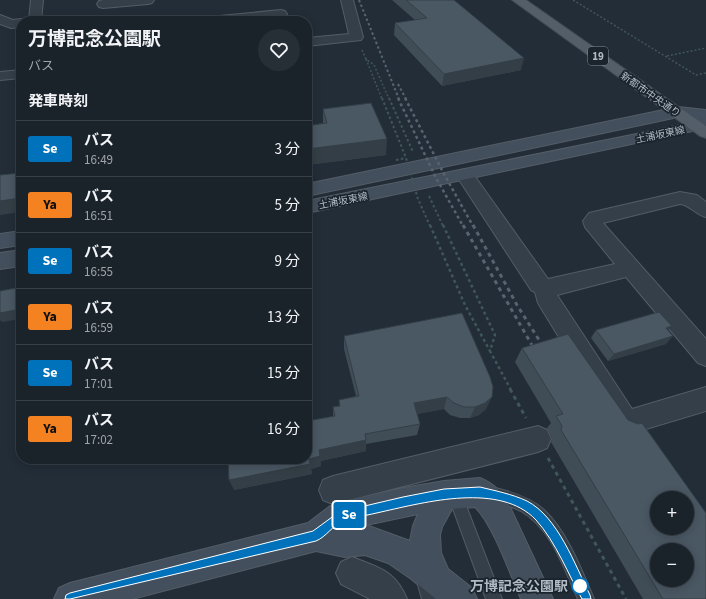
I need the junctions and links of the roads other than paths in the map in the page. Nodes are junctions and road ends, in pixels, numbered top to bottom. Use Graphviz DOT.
graph roads {
  1 [pos="37,0"];
  2 [pos="148,0"];
  3 [pos="280,0"];
  4 [pos="347,0"];
  5 [pos="518,0"];
  6 [pos="537,0"];
  7 [pos="104,7"];
  8 [pos="35,16"];
  9 [pos="282,16"];
  10 [pos="0,19"];
  11 [pos="16,24"];
  12 [pos="312,41"];
  13 [pos="16,74"];
  14 [pos="0,76"];
  15 [pos="657,82"];
  16 [pos="681,107"];
  17 [pos="703,122"];
  18 [pos="465,175"];
  19 [pos="312,189"];
  20 [pos="312,206"];
  21 [pos="706,211"];
  22 [pos="16,239"];
  23 [pos="0,241"];
  24 [pos="16,259"];
  25 [pos="0,261"];
  26 [pos="630,268"];
  27 [pos="545,288"];
  28 [pos="706,356"];
  29 [pos="706,400"];
  30 [pos="538,439"];
  31 [pos="333,490"];
  32 [pos="460,493"];
  33 [pos="316,536"];
  34 [pos="352,573"];
  35 [pos="429,581"];
  36 [pos="70,599"];
  37 [pos="391,599"];
  38 [pos="461,599"];
  39 [pos="494,599"];
  40 [pos="537,599"];
  41 [pos="586,599"];
  1 -- 8 [label="street"];
  2 -- 7 [label="street"];
  3 -- 9 [label="street"];
  4 -- 12 [label="street"];
  5 -- 16 [label="main road, 新都市中央通り / 19"];
  6 -- 15 [label="main road, 新都市中央通り / 19"];
  10 -- 11 [label="street"];
  13 -- 14 [label="street"];
  16 -- 17 [label="main road, 新都市中央通り / 19"];
  16 -- 19 [label="main road, 土浦坂東線"];
  17 -- 18 [label="main road, 土浦坂東線"];
  18 -- 20 [label="main road, 土浦坂東線"];
  18 -- 27 [label="street"];
  21 -- 26 [label="street"];
  22 -- 23 [label="main road"];
  24 -- 25 [label="main road"];
  26 -- 27 [label="street"];
  26 -- 28 [label="street"];
  27 -- 29 [label="street"];
  30 -- 31 [label="street"];
  32 -- 33 [label="main road"];
  32 -- 35 [label="main road"];
  32 -- 39 [label="lane"];
  32 -- 40 [label="main road"];
  32 -- 41 [label="lane"];
  33 -- 35 [label="main road"];
  33 -- 36 [label="main road"];
  34 -- 37 [label="street"];
  35 -- 38 [label="main road"];
}
